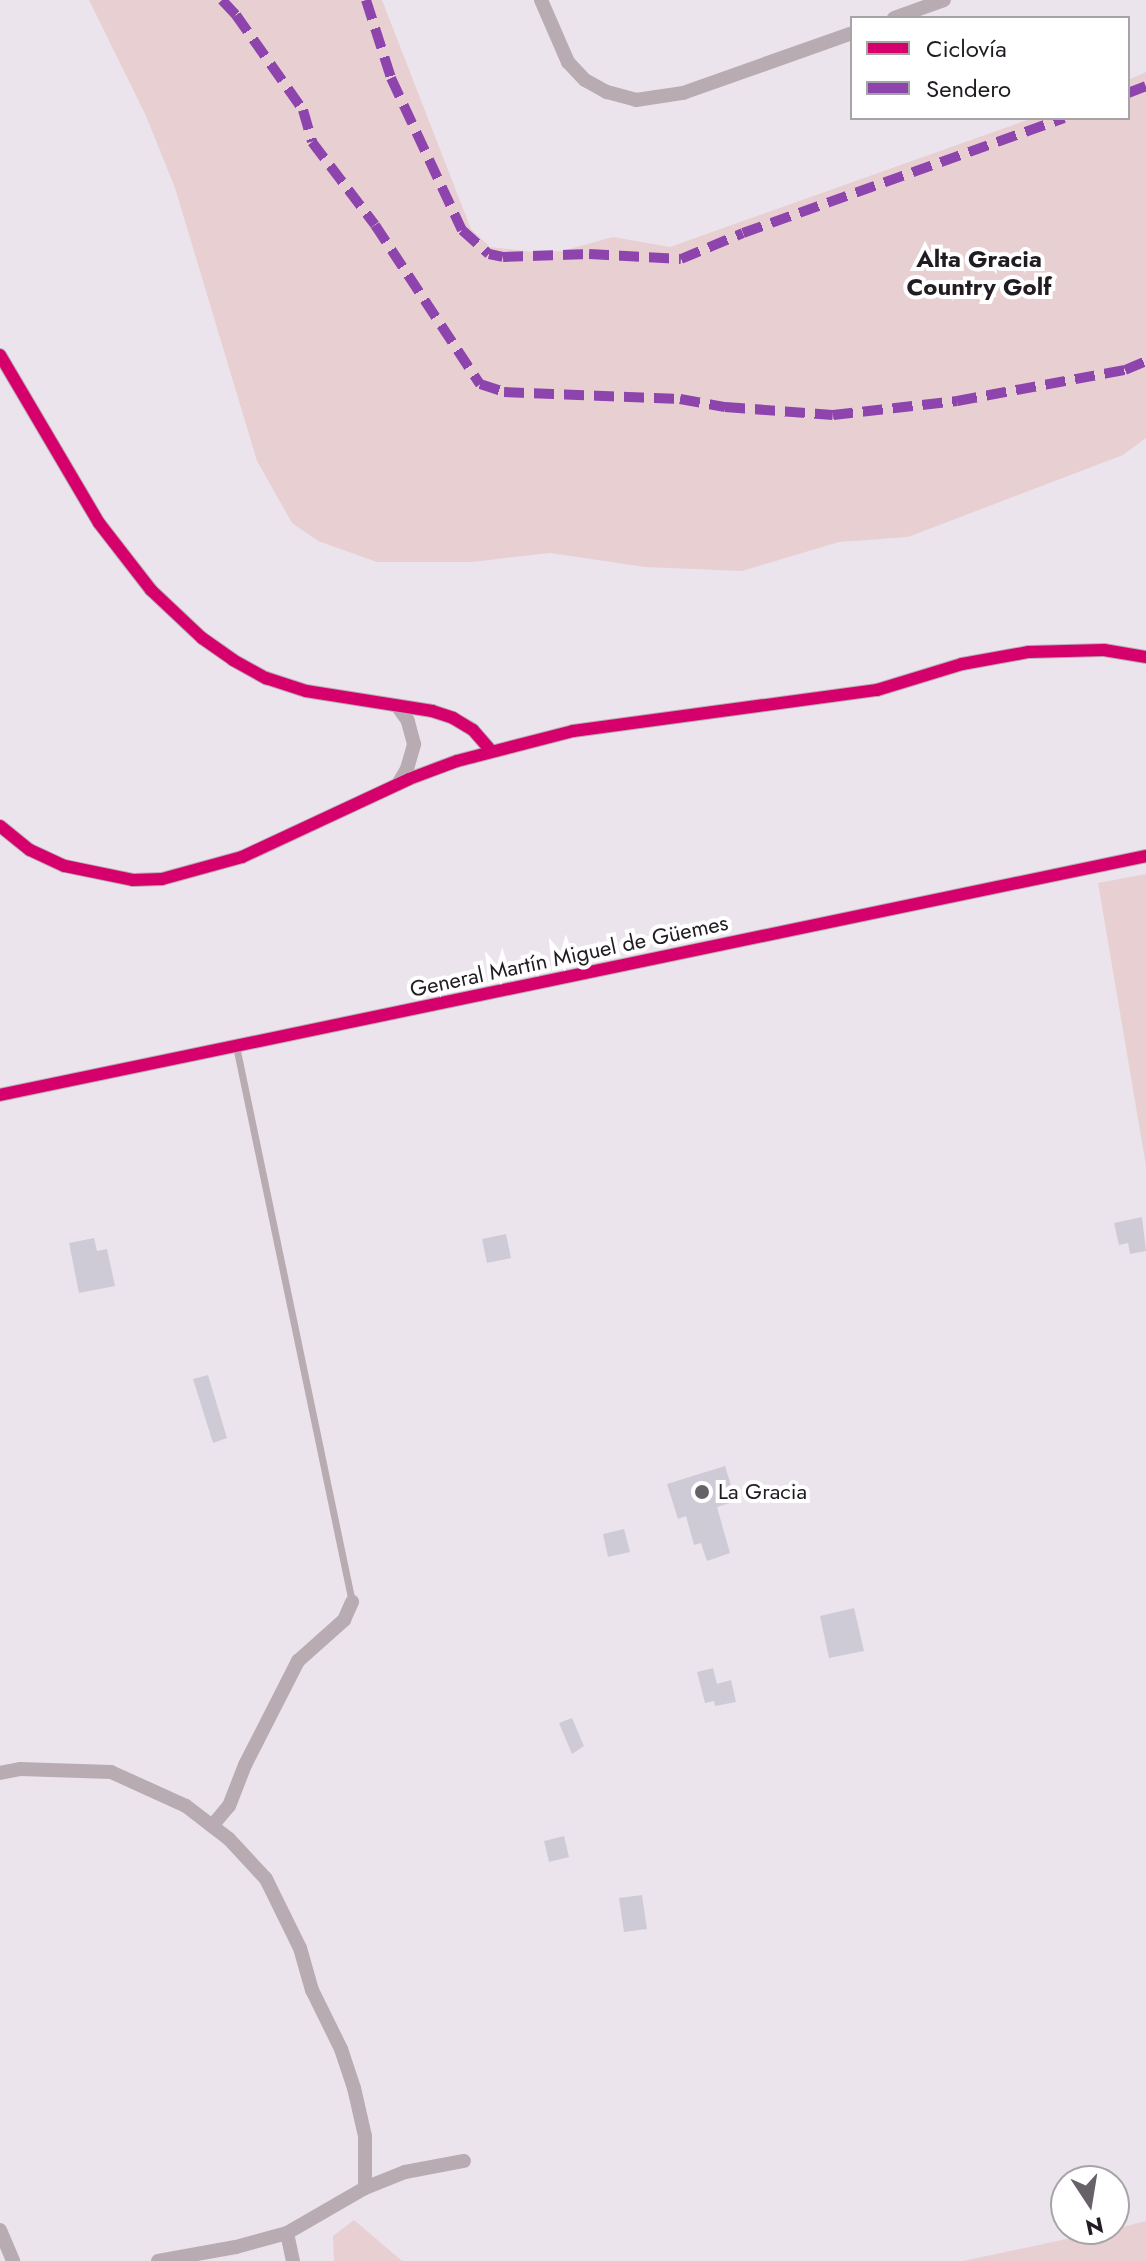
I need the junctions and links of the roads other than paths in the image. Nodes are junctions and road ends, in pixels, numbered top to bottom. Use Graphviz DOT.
graph roads {
  1 [pos="541,0"];
  2 [pos="944,0"];
  3 [pos="900,16"];
  4 [pos="850,34"];
  5 [pos="0,355"];
  6 [pos="1146,657"];
  7 [pos="399,708"];
  8 [pos="491,751"];
  9 [pos="397,785"];
  10 [pos="0,826"];
  11 [pos="1146,856"];
  12 [pos="236,1046"];
  13 [pos="0,1095"];
  14 [pos="352,1602"];
  15 [pos="0,1773"];
  16 [pos="212,1826"];
  17 [pos="464,2161"];
  18 [pos="365,2188"];
  19 [pos="0,2230"];
  20 [pos="287,2233"];
  21 [pos="13,2261"];
  22 [pos="158,2261"];
  23 [pos="293,2261"];
  1 -- 4 [label="street"];
  2 -- 3 [label="street"];
  5 -- 7 [label="street"];
  6 -- 8 [label="street"];
  7 -- 8 [label="street"];
  7 -- 9 [label="street"];
  8 -- 9 [label="street"];
  9 -- 10 [label="street"];
  11 -- 12 [label="street, General Martín Miguel de Güemes"];
  12 -- 13 [label="street, General Martín Miguel de Güemes"];
  12 -- 14 [label="lane"];
  14 -- 16 [label="street"];
  15 -- 16 [label="street"];
  16 -- 18 [label="street"];
  17 -- 18 [label="street"];
  18 -- 20 [label="street"];
  19 -- 21 [label="street"];
  20 -- 22 [label="street"];
  20 -- 23 [label="street"];
}
